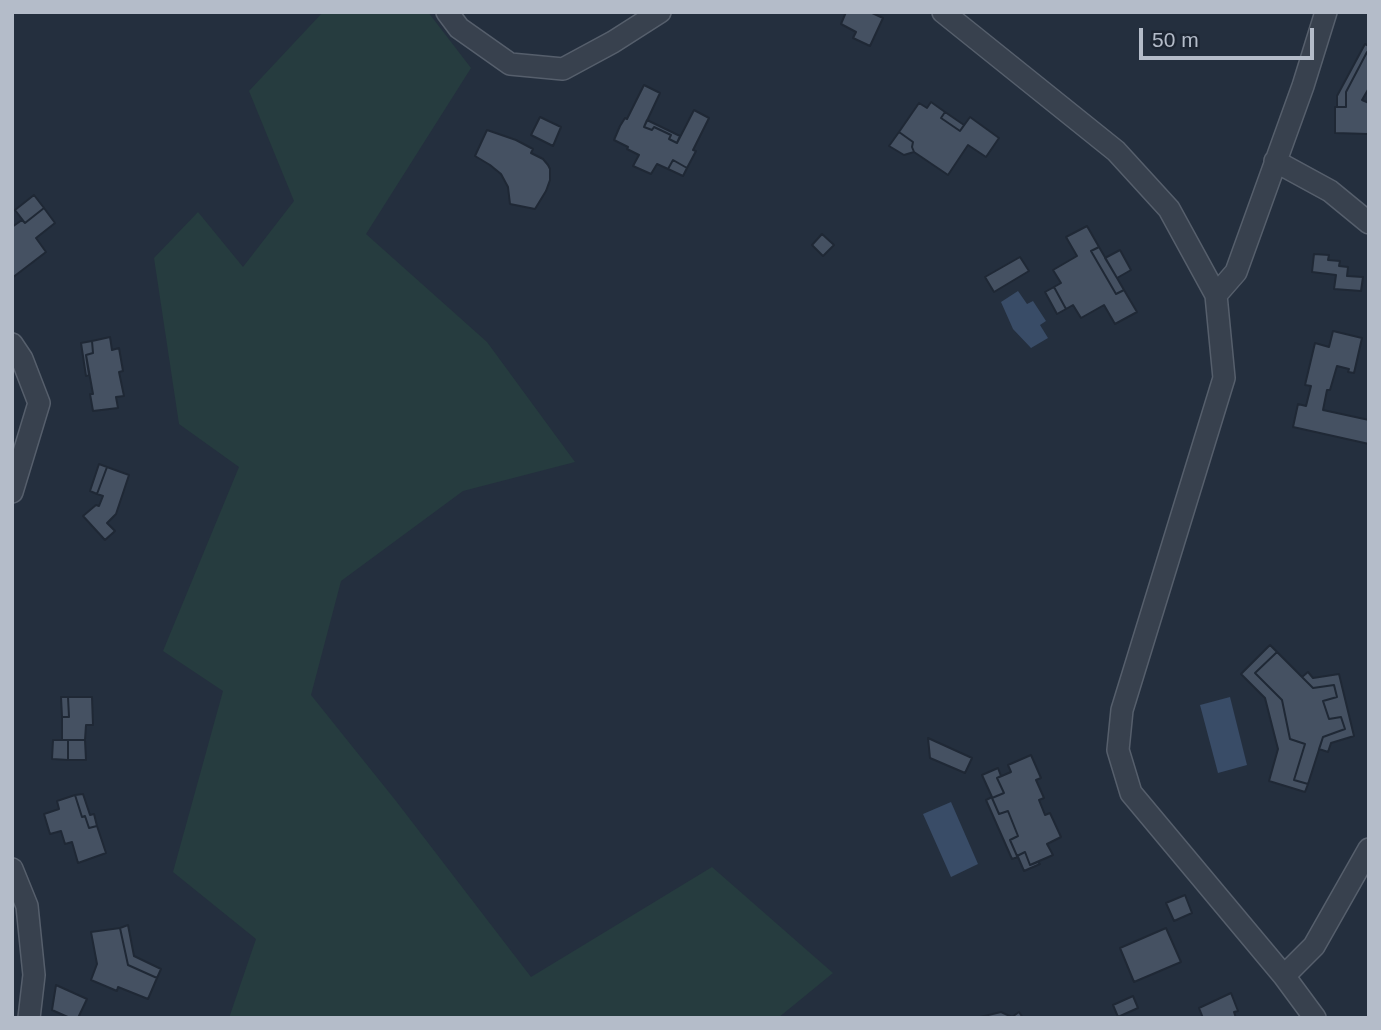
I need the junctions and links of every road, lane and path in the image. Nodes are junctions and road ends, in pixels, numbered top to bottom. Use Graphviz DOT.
graph roads {
  1 [pos="447,12"];
  2 [pos="660,12"];
  3 [pos="943,12"];
  4 [pos="1326,12"];
  5 [pos="1275,161"];
  6 [pos="1369,223"];
  7 [pos="1216,295"];
  8 [pos="12,344"];
  9 [pos="12,492"];
  10 [pos="1369,849"];
  11 [pos="12,869"];
  12 [pos="1284,976"];
  13 [pos="29,1018"];
  14 [pos="1315,1018"];
  1 -- 2 [label="street"];
  3 -- 7 [label="street"];
  4 -- 5 [label="street"];
  5 -- 6 [label="street"];
  5 -- 7 [label="street"];
  7 -- 12 [label="street"];
  8 -- 9 [label="street"];
  10 -- 12 [label="street"];
  11 -- 13 [label="street"];
  12 -- 14 [label="street"];
}
